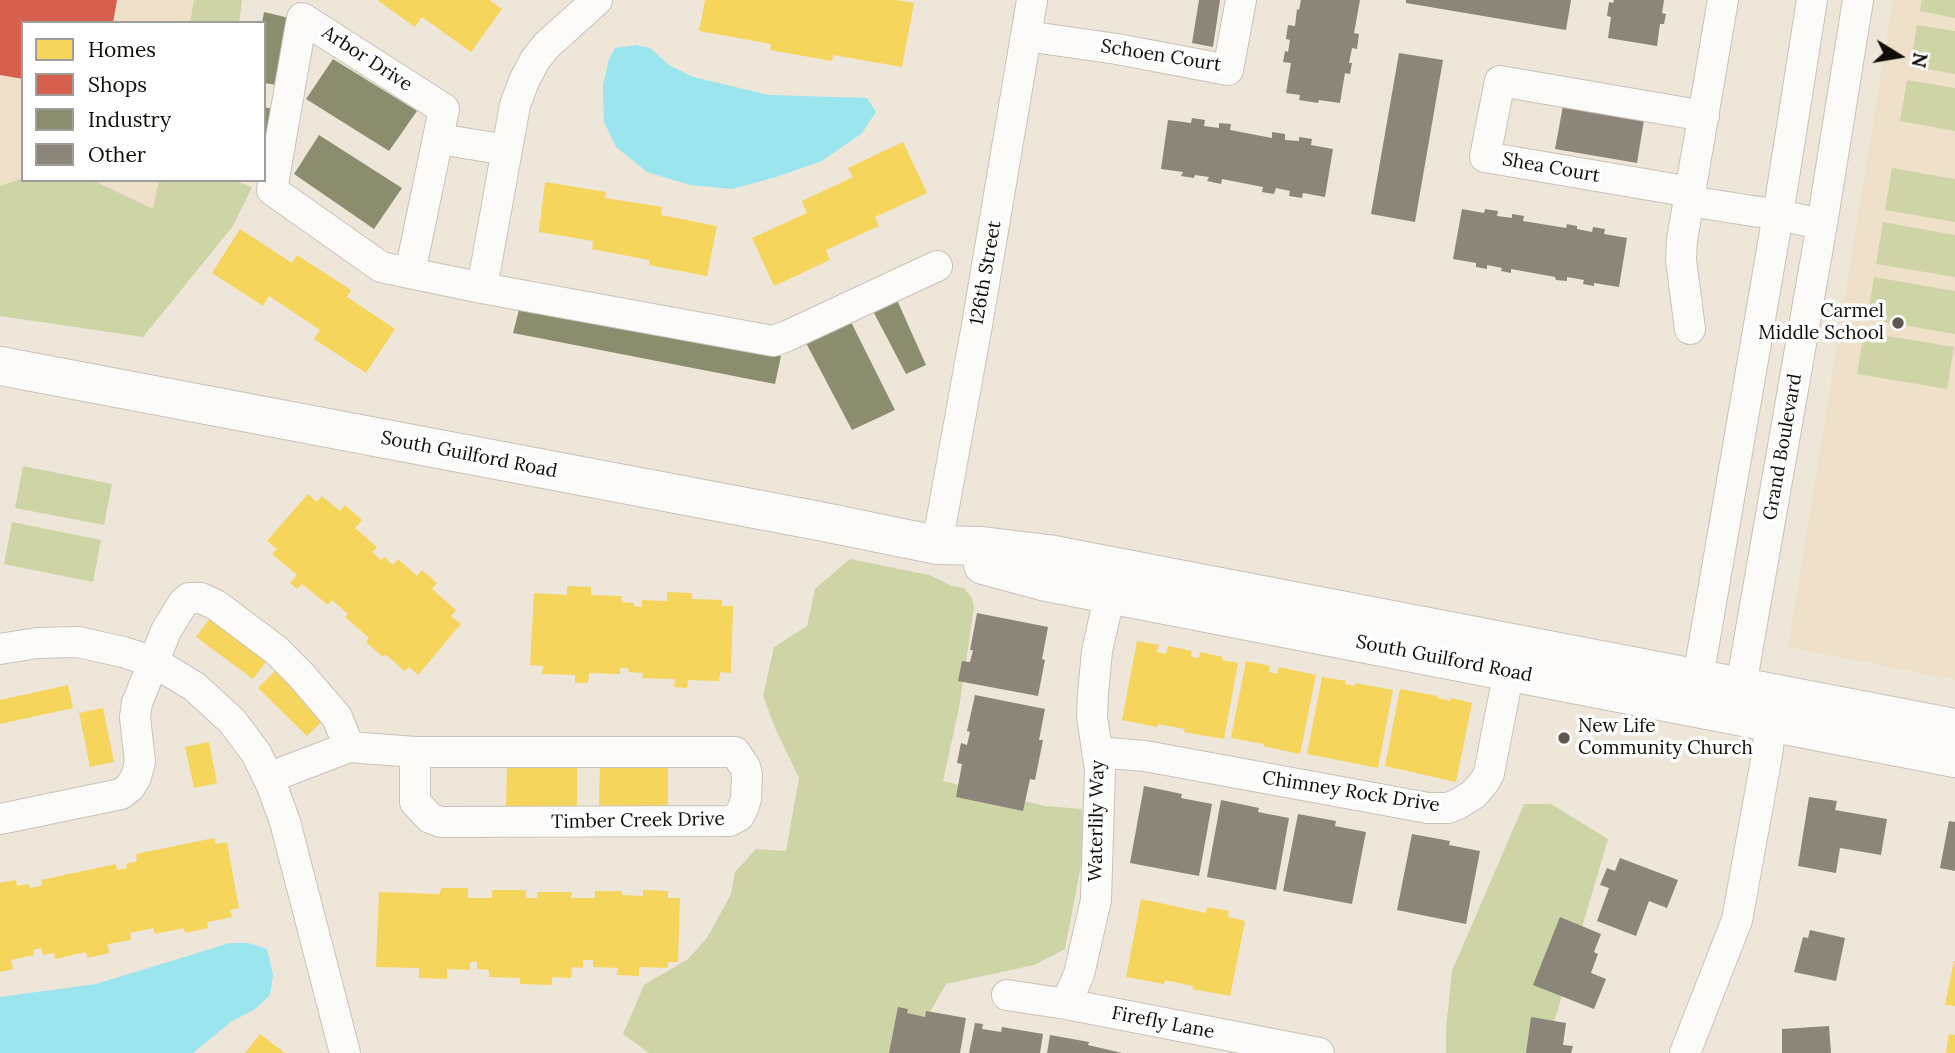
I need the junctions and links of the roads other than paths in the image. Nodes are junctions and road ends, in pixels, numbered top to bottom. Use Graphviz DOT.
graph roads {
  1 [pos="597,0"];
  2 [pos="1032,0"];
  3 [pos="1241,0"];
  4 [pos="1723,0"];
  5 [pos="1812,0"];
  6 [pos="1858,0"];
  7 [pos="1026,36"];
  8 [pos="1704,116"];
  9 [pos="439,139"];
  10 [pos="507,150"];
  11 [pos="1690,196"];
  12 [pos="1778,215"];
  13 [pos="1822,224"];
  14 [pos="937,266"];
  15 [pos="410,273"];
  16 [pos="482,288"];
  17 [pos="1690,330"];
  18 [pos="0,366"];
  19 [pos="937,545"];
  20 [pos="1110,594"];
  21 [pos="0,649"];
  22 [pos="155,662"];
  23 [pos="1509,671"];
  24 [pos="1698,678"];
  25 [pos="1741,686"];
  26 [pos="1771,722"];
  27 [pos="1955,728"];
  28 [pos="349,747"];
  29 [pos="415,752"];
  30 [pos="1097,752"];
  31 [pos="1955,758"];
  32 [pos="268,778"];
  33 [pos="0,819"];
  34 [pos="1007,995"];
  35 [pos="1066,1004"];
  36 [pos="345,1053"];
  37 [pos="1319,1053"];
  38 [pos="1685,1053"];
  1 -- 10 [label="street"];
  2 -- 7 [label="street, 126th Street"];
  3 -- 7 [label="street, Schoen Court"];
  4 -- 8 [label="street"];
  5 -- 12 [label="street"];
  6 -- 13 [label="street, Grand Boulevard"];
  7 -- 19 [label="street, 126th Street"];
  8 -- 11 [label="street"];
  8 -- 11 [label="street, Shea Court"];
  9 -- 10 [label="street"];
  9 -- 15 [label="street, Arbor Drive"];
  9 -- 15 [label="street, Arbor Drive"];
  10 -- 16 [label="street"];
  11 -- 12 [label="street"];
  11 -- 17 [label="street"];
  12 -- 13 [label="street"];
  12 -- 24 [label="street"];
  13 -- 25 [label="street, Grand Boulevard"];
  14 -- 16 [label="street, Arbor Drive"];
  15 -- 16 [label="street, Arbor Drive"];
  18 -- 19 [label="main road, South Guilford Road"];
  19 -- 20 [label="main road, South Guilford Road"];
  19 -- 24 [label="main road, South Guilford Road"];
  20 -- 23 [label="main road, South Guilford Road"];
  20 -- 30 [label="street, Waterlily Way"];
  21 -- 22 [label="street"];
  22 -- 28 [label="street"];
  22 -- 32 [label="street"];
  22 -- 33 [label="street"];
  23 -- 26 [label="main road, South Guilford Road"];
  23 -- 30 [label="street, Chimney Rock Drive"];
  24 -- 25 [label="main road, South Guilford Road"];
  25 -- 27 [label="main road, South Guilford Road"];
  26 -- 31 [label="main road, South Guilford Road"];
  26 -- 38 [label="street"];
  28 -- 29 [label="street, Timber Creek Drive"];
  28 -- 32 [label="street, Timber Creek Drive"];
  29 -- 29 [label="street, Timber Creek Drive"];
  30 -- 35 [label="street, Waterlily Way"];
  32 -- 36 [label="street"];
  34 -- 35 [label="street, Firefly Lane"];
  35 -- 37 [label="street, Firefly Lane"];
}
